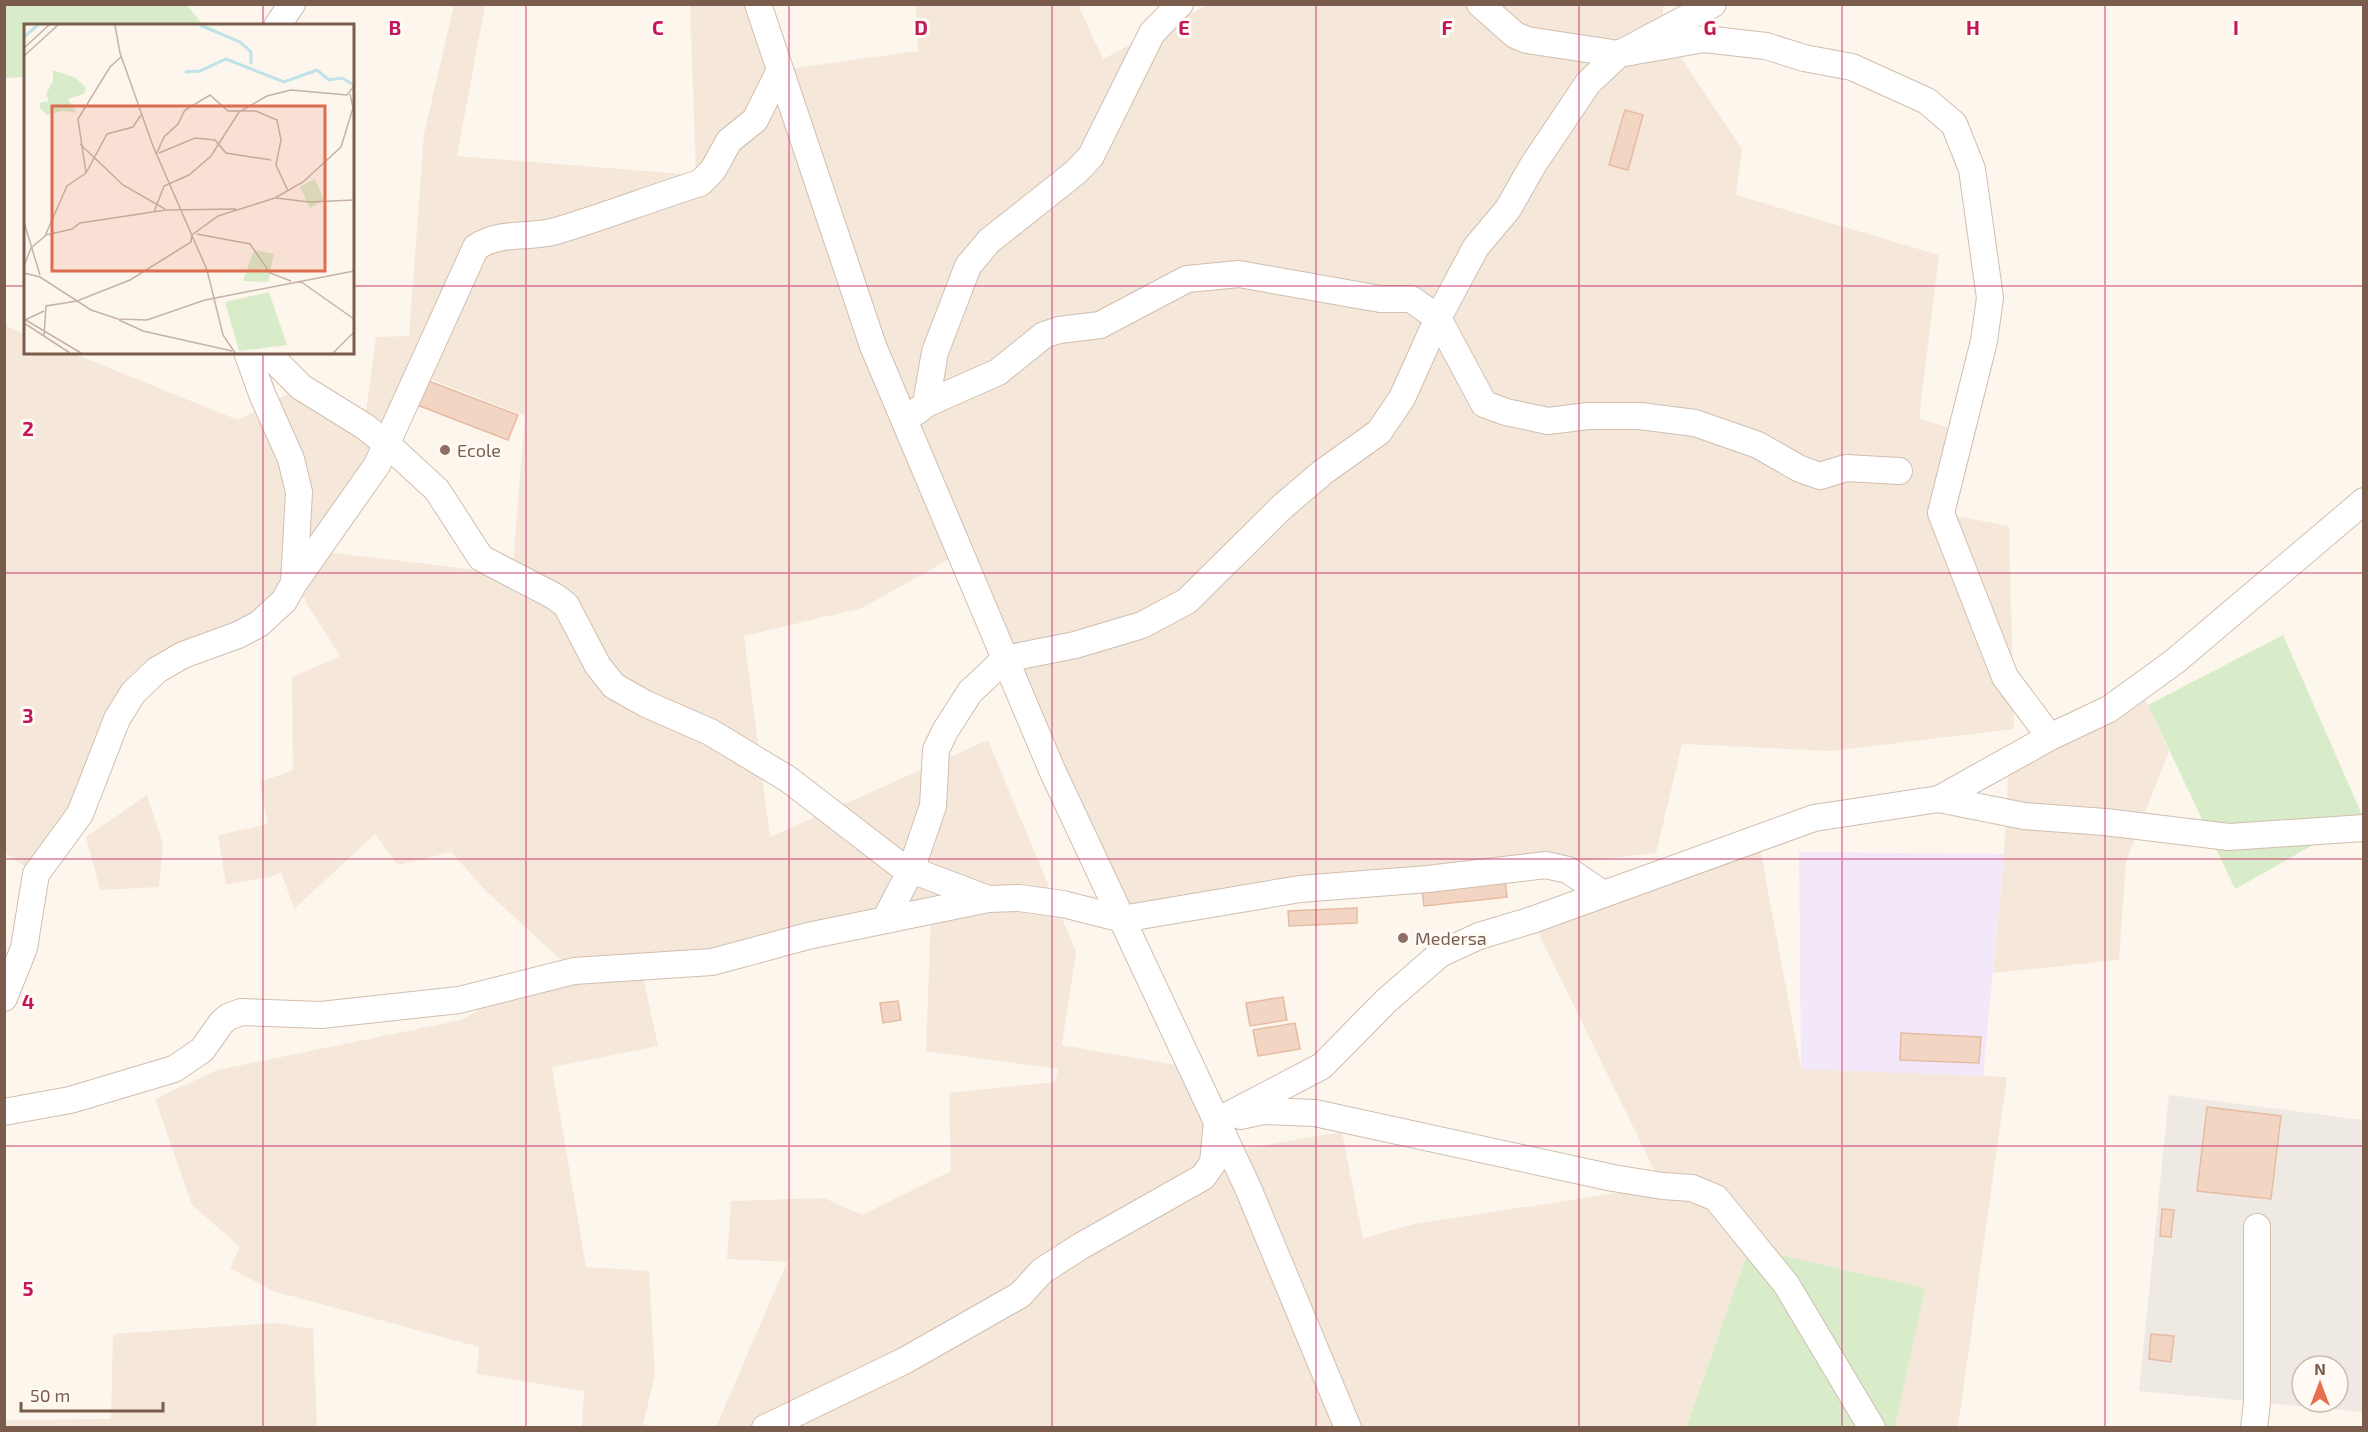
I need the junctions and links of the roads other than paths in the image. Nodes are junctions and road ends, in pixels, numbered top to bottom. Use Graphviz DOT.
graph roads {
  1 [pos="292,4"];
  2 [pos="759,4"];
  3 [pos="1180,4"];
  4 [pos="1480,4"];
  5 [pos="1713,4"];
  6 [pos="277,24"];
  7 [pos="1619,54"];
  8 [pos="780,70"];
  9 [pos="1438,318"];
  10 [pos="248,354"];
  11 [pos="268,354"];
  12 [pos="926,404"];
  13 [pos="905,421"];
  14 [pos="387,444"];
  15 [pos="1899,471"];
  16 [pos="2364,501"];
  17 [pos="294,583"];
  18 [pos="1005,659"];
  19 [pos="2050,737"];
  20 [pos="1939,799"];
  21 [pos="2364,828"];
  22 [pos="911,870"];
  23 [pos="1603,894"];
  24 [pos="988,899"];
  25 [pos="1122,919"];
  26 [pos="885,920"];
  27 [pos="4,998"];
  28 [pos="4,1112"];
  29 [pos="1217,1121"];
  30 [pos="2257,1227"];
  31 [pos="765,1428"];
  32 [pos="1348,1428"];
  33 [pos="1872,1428"];
  34 [pos="2254,1428"];
  1 -- 6 [label="street"];
  2 -- 8 [label="street"];
  3 -- 12 [label="street"];
  4 -- 7 [label="street"];
  5 -- 7 [label="street"];
  7 -- 9 [label="street"];
  7 -- 19 [label="street"];
  8 -- 13 [label="street"];
  8 -- 14 [label="street"];
  9 -- 12 [label="street"];
  9 -- 15 [label="street"];
  9 -- 18 [label="street"];
  10 -- 17 [label="street"];
  11 -- 14 [label="street"];
  12 -- 13 [label="street"];
  13 -- 18 [label="street"];
  14 -- 17 [label="street"];
  14 -- 22 [label="street"];
  16 -- 19 [label="street"];
  17 -- 27 [label="street"];
  18 -- 22 [label="street"];
  18 -- 25 [label="street"];
  19 -- 20 [label="street"];
  20 -- 21 [label="street"];
  20 -- 23 [label="street"];
  22 -- 24 [label="street"];
  22 -- 26 [label="street"];
  23 -- 25 [label="street"];
  23 -- 29 [label="street"];
  24 -- 25 [label="street"];
  24 -- 26 [label="street"];
  25 -- 29 [label="street"];
  26 -- 28 [label="street"];
  29 -- 31 [label="street"];
  29 -- 32 [label="street"];
  29 -- 33 [label="street"];
  30 -- 34 [label="street"];
}
